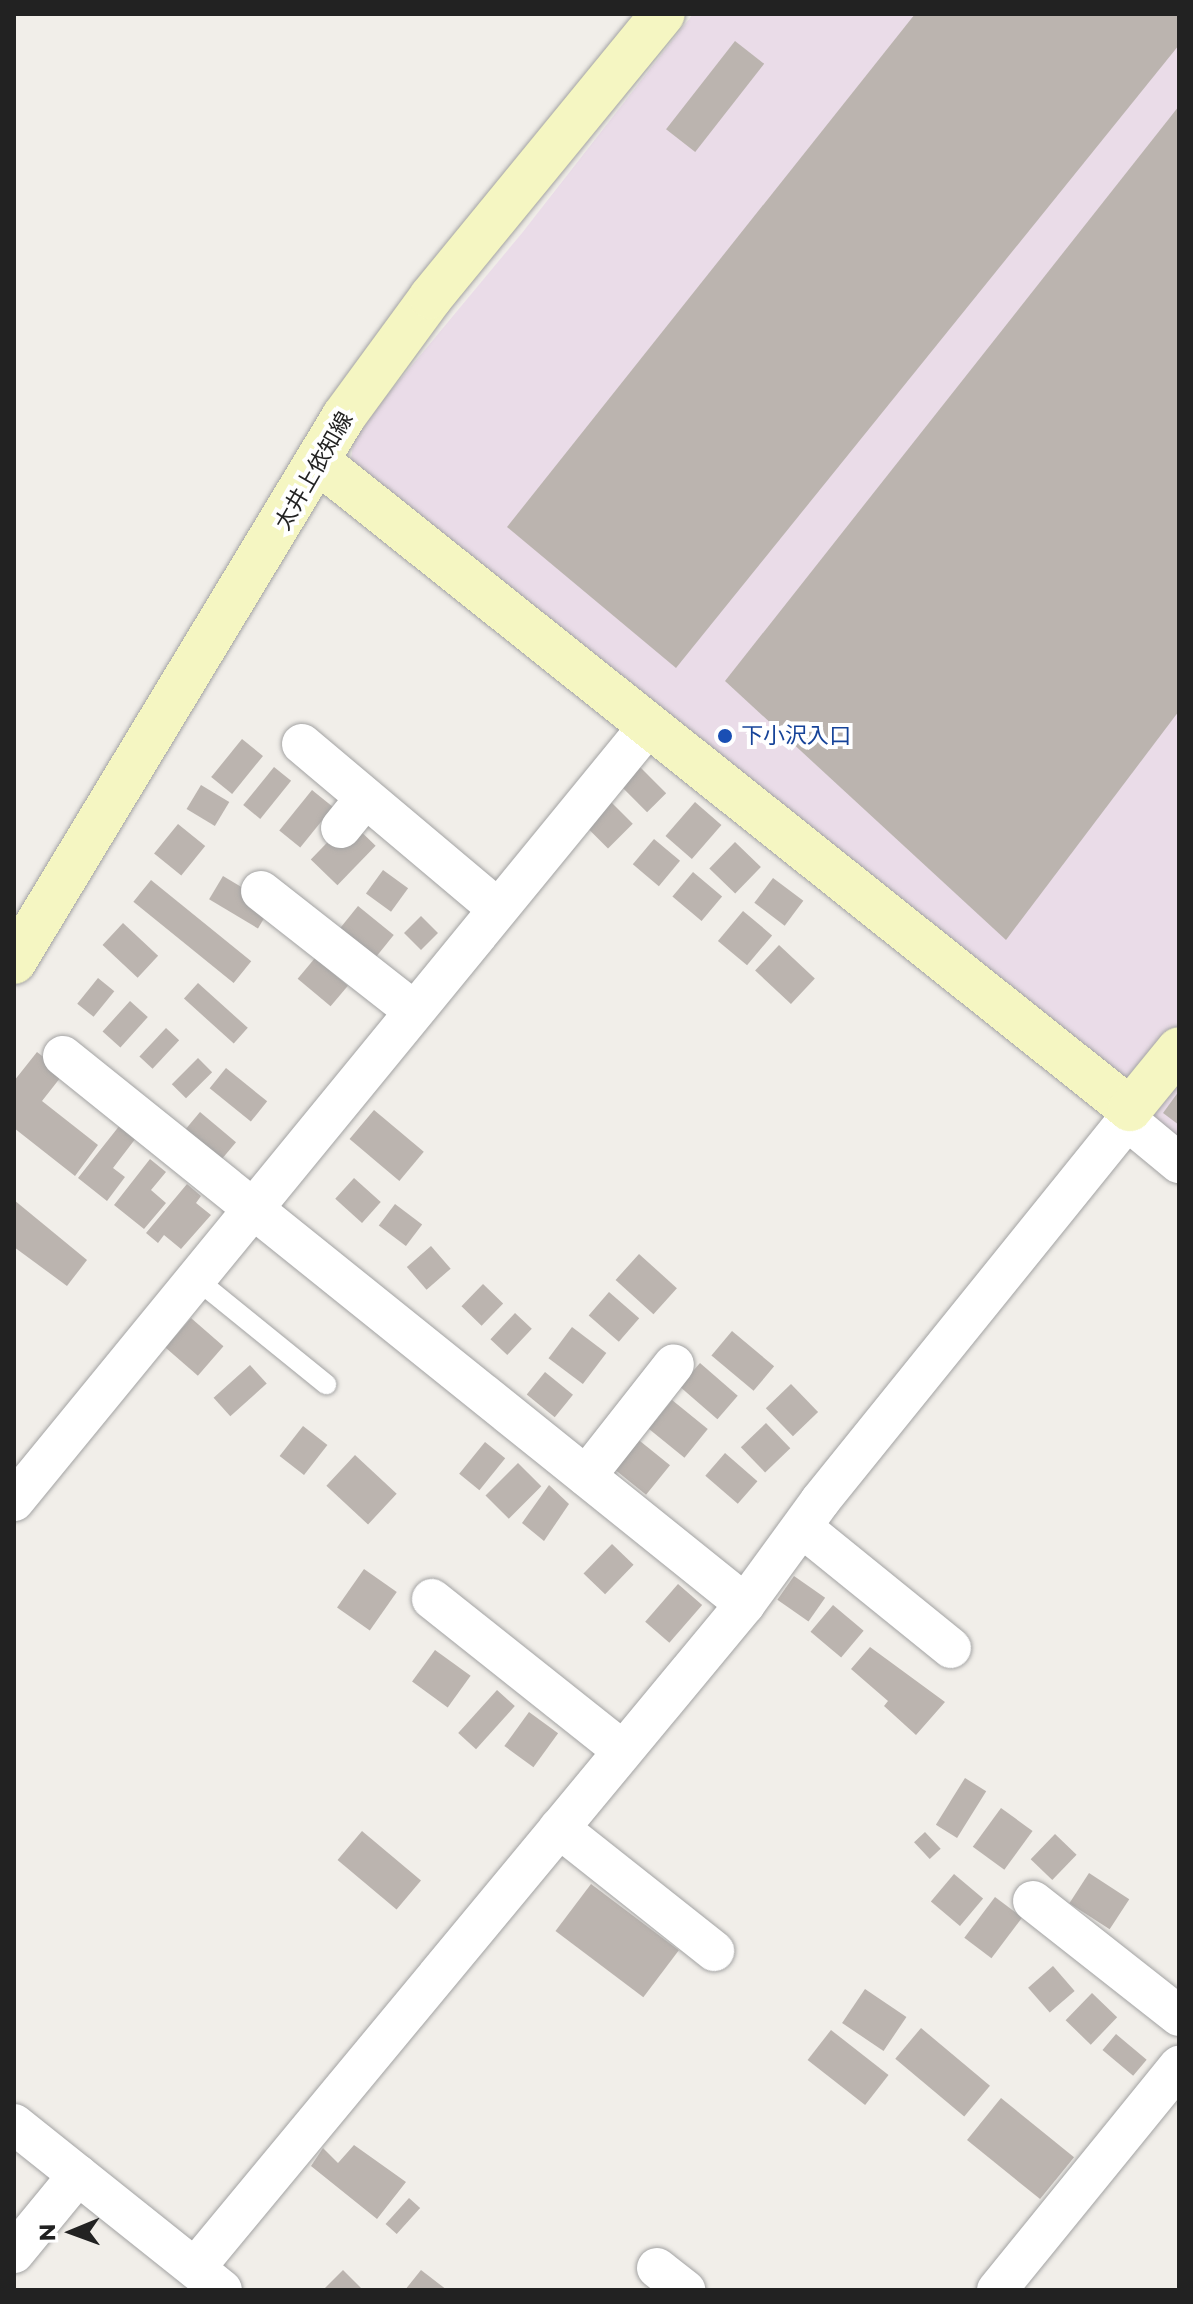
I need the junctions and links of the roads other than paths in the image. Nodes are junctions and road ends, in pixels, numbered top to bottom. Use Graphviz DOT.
graph roads {
  1 [pos="663,14"];
  2 [pos="320,463"];
  3 [pos="654,728"];
  4 [pos="302,744"];
  5 [pos="261,891"];
  6 [pos="498,909"];
  7 [pos="14,962"];
  8 [pos="414,1011"];
  9 [pos="1179,1049"];
  10 [pos="77,1078"];
  11 [pos="1130,1109"];
  12 [pos="1179,1163"];
  13 [pos="253,1207"];
  14 [pos="195,1278"];
  15 [pos="674,1364"];
  16 [pos="326,1384"];
  17 [pos="586,1476"];
  18 [pos="14,1501"];
  19 [pos="804,1529"];
  20 [pos="432,1599"];
  21 [pos="745,1604"];
  22 [pos="951,1648"];
  23 [pos="622,1750"];
  24 [pos="559,1828"];
  25 [pos="1043,1921"];
  26 [pos="714,1951"];
  27 [pos="1179,2016"];
  28 [pos="1179,2066"];
  29 [pos="14,2124"];
  30 [pos="78,2175"];
  31 [pos="14,2253"];
  32 [pos="209,2279"];
  33 [pos="997,2290"];
  1 -- 2 [label="main road, 太井上依知線"];
  2 -- 3 [label="main road"];
  2 -- 7 [label="main road, 太井上依知線"];
  3 -- 6 [label="street"];
  3 -- 11 [label="main road"];
  4 -- 6 [label="street"];
  5 -- 8 [label="street"];
  6 -- 8 [label="street"];
  8 -- 13 [label="street"];
  9 -- 11 [label="main road"];
  10 -- 13 [label="street"];
  11 -- 12 [label="street"];
  11 -- 19 [label="street"];
  13 -- 14 [label="street"];
  13 -- 17 [label="street"];
  14 -- 16 [label="lane"];
  14 -- 18 [label="street"];
  15 -- 17 [label="street"];
  17 -- 21 [label="street"];
  19 -- 21 [label="street"];
  19 -- 22 [label="street"];
  20 -- 23 [label="street"];
  21 -- 23 [label="street"];
  23 -- 24 [label="street"];
  24 -- 26 [label="street"];
  24 -- 32 [label="street"];
  25 -- 27 [label="street"];
  28 -- 33 [label="street"];
  29 -- 30 [label="street"];
  30 -- 31 [label="street"];
  30 -- 32 [label="street"];
}
